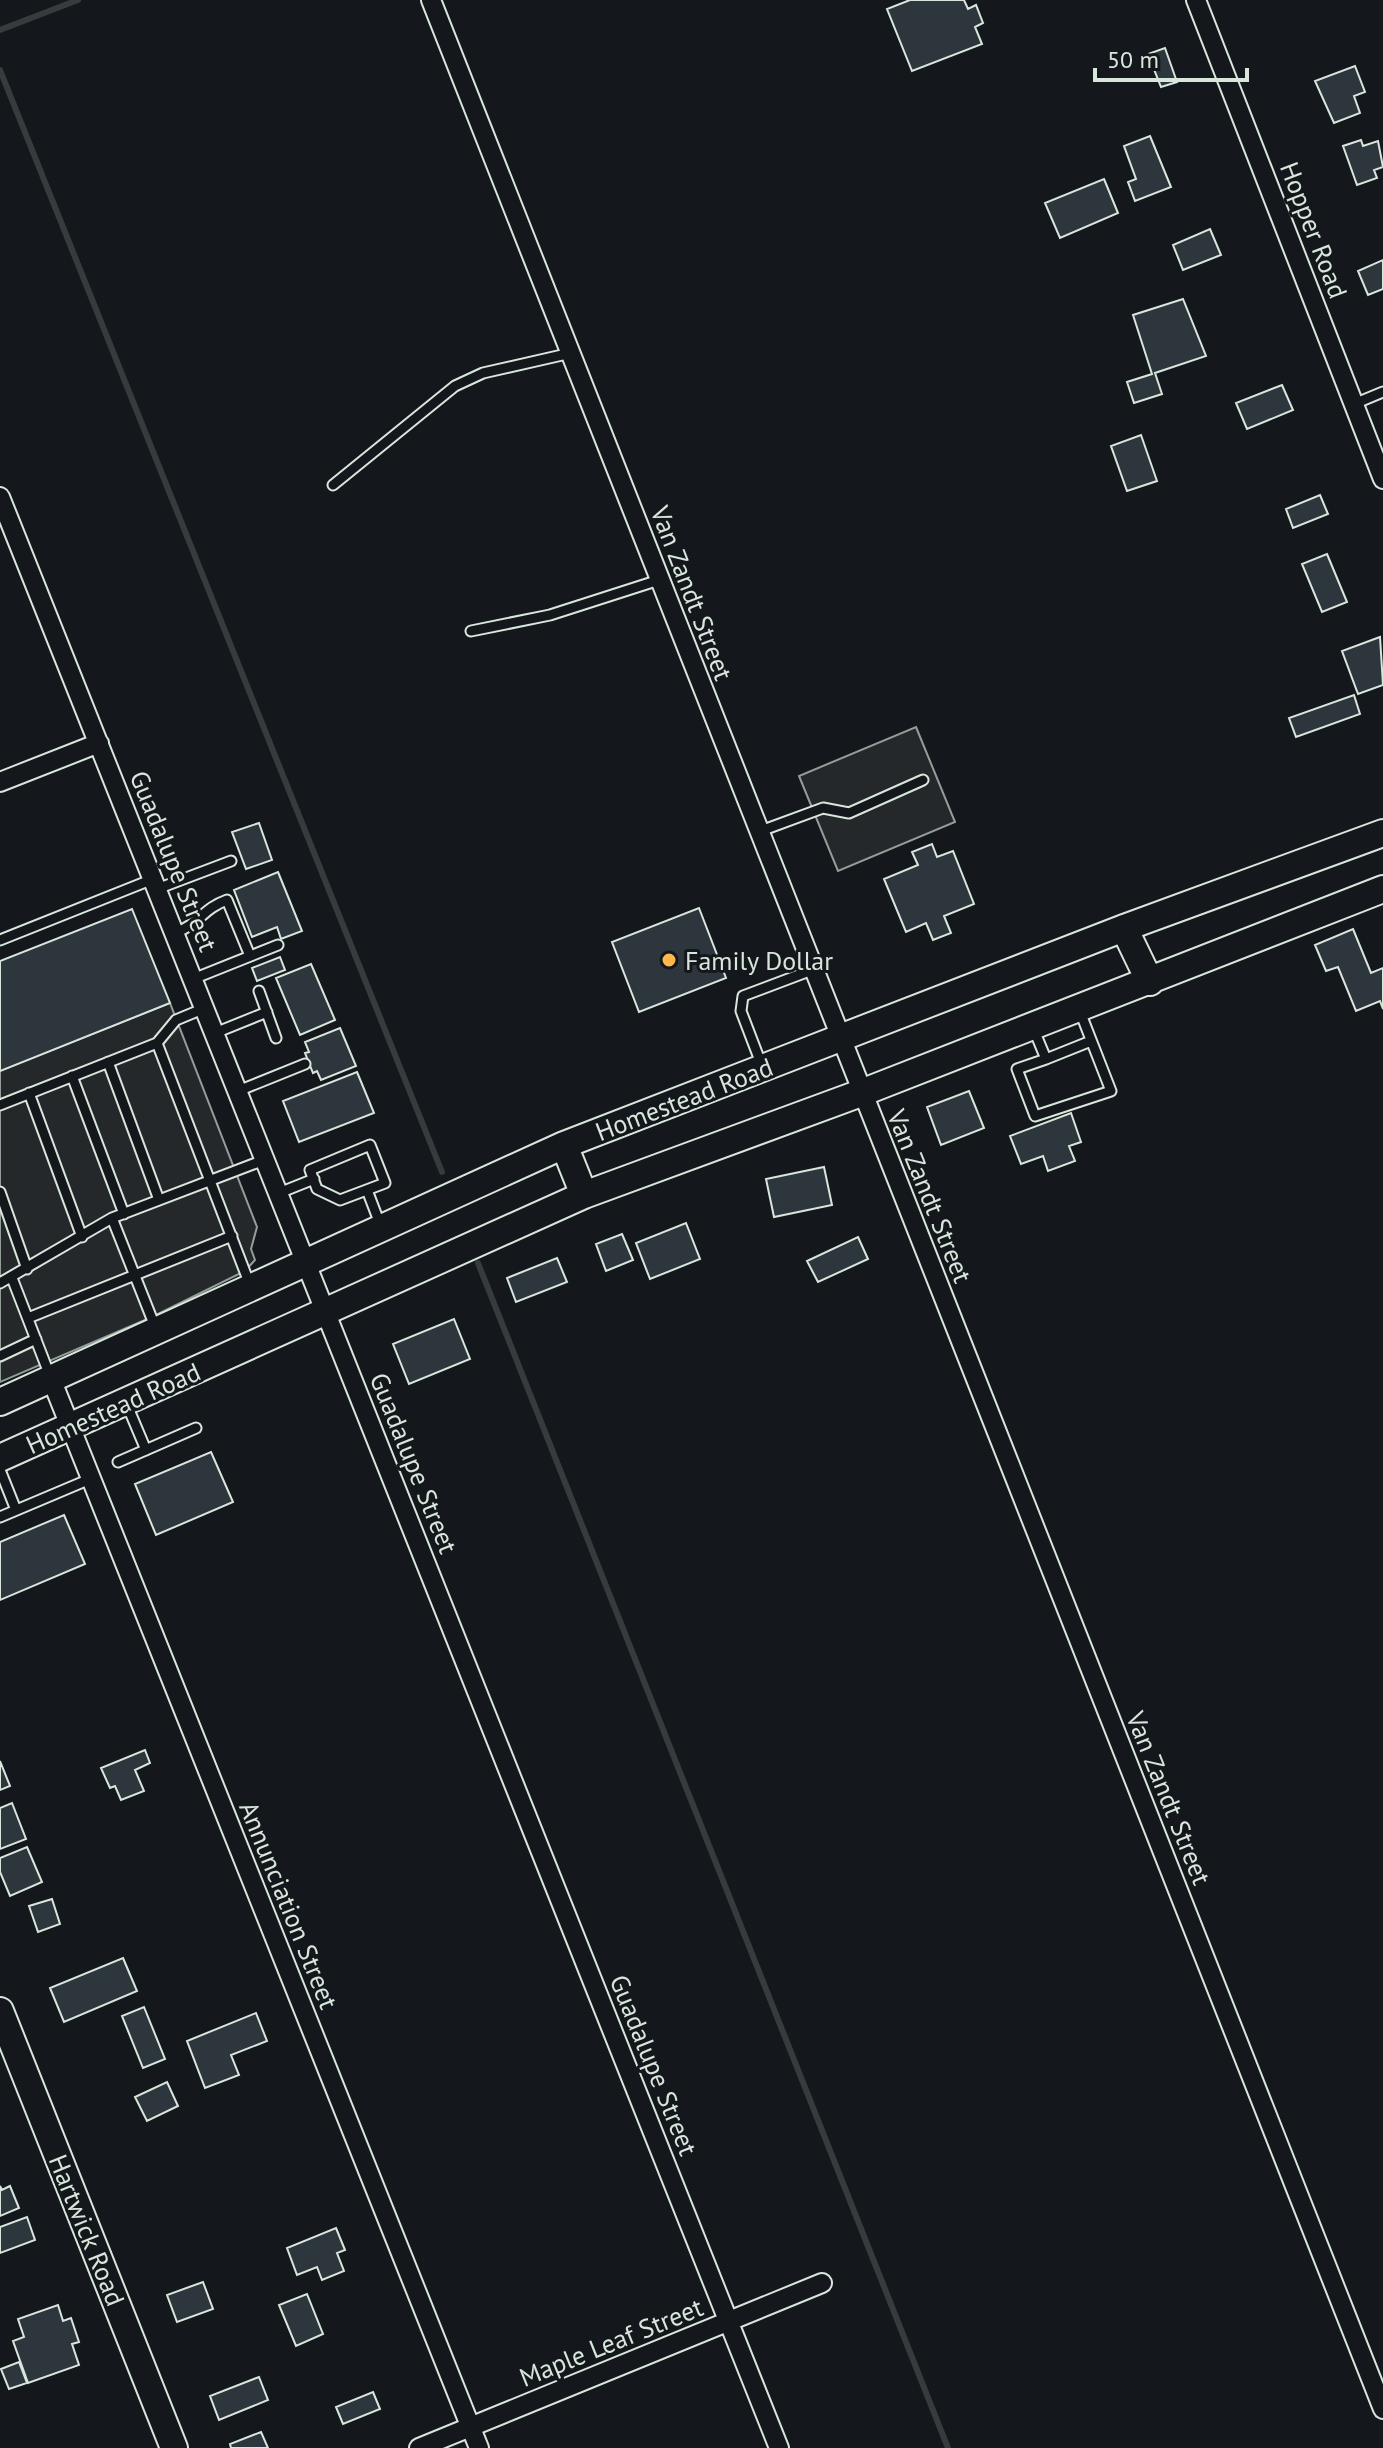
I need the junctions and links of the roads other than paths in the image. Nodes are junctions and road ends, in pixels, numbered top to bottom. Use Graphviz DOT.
graph roads {
  1 [pos="431,0"];
  2 [pos="1196,0"];
  3 [pos="571,353"];
  4 [pos="1383,392"];
  5 [pos="1354,404"];
  6 [pos="1383,479"];
  7 [pos="333,485"];
  8 [pos="0,497"];
  9 [pos="659,580"];
  10 [pos="471,631"];
  11 [pos="99,743"];
  12 [pos="923,780"];
  13 [pos="0,782"];
  14 [pos="758,832"];
  15 [pos="1383,833"];
  16 [pos="231,861"];
  17 [pos="155,884"];
  18 [pos="1383,889"];
  19 [pos="1124,928"];
  20 [pos="175,933"];
  21 [pos="0,940"];
  22 [pos="278,945"];
  23 [pos="250,956"];
  24 [pos="812,970"];
  25 [pos="193,979"];
  26 [pos="1150,982"];
  27 [pos="259,991"];
  28 [pos="205,1008"];
  29 [pos="1079,1009"];
  30 [pos="267,1012"];
  31 [pos="1033,1027"];
  32 [pos="215,1033"];
  33 [pos="276,1038"];
  34 [pos="840,1040"];
  35 [pos="1091,1041"];
  36 [pos="157,1043"];
  37 [pos="1046,1059"];
  38 [pos="108,1062"];
  39 [pos="305,1064"];
  40 [pos="763,1070"];
  41 [pos="72,1076"];
  42 [pos="238,1091"];
  43 [pos="29,1093"];
  44 [pos="861,1093"];
  45 [pos="0,1105"];
  46 [pos="564,1145"];
  47 [pos="266,1159"];
  48 [pos="314,1179"];
  49 [pos="210,1181"];
  50 [pos="367,1190"];
  51 [pos="0,1192"];
  52 [pos="279,1193"];
  53 [pos="584,1195"];
  54 [pos="159,1200"];
  55 [pos="124,1214"];
  56 [pos="112,1218"];
  57 [pos="382,1227"];
  58 [pos="232,1236"];
  59 [pos="82,1237"];
  60 [pos="307,1262"];
  61 [pos="27,1269"];
  62 [pos="135,1275"];
  63 [pos="12,1278"];
  64 [pos="0,1283"];
  65 [pos="252,1288"];
  66 [pos="326,1311"];
  67 [pos="28,1318"];
  68 [pos="158,1332"];
  69 [pos="36,1339"];
  70 [pos="0,1356"];
  71 [pos="52,1381"];
  72 [pos="0,1402"];
  73 [pos="126,1403"];
  74 [pos="196,1428"];
  75 [pos="70,1429"];
  76 [pos="146,1450"];
  77 [pos="0,1458"];
  78 [pos="118,1462"];
  79 [pos="0,1470"];
  80 [pos="90,1479"];
  81 [pos="16,1510"];
  82 [pos="0,1517"];
  83 [pos="0,2011"];
  84 [pos="822,2283"];
  85 [pos="728,2322"];
  86 [pos="1383,2409"];
  87 [pos="471,2427"];
  88 [pos="174,2448"];
  89 [pos="419,2448"];
  90 [pos="479,2448"];
  91 [pos="779,2448"];
  1 -- 3 [label="street, Van Zandt Street"];
  2 -- 5 [label="street, Hopper Road"];
  3 -- 7 [label="lane"];
  3 -- 9 [label="street, Van Zandt Street"];
  4 -- 5 [label="lane"];
  5 -- 6 [label="street, Hopper Road"];
  8 -- 11 [label="street, Guadalupe Street"];
  9 -- 10 [label="lane"];
  9 -- 14 [label="street, Van Zandt Street"];
  11 -- 13 [label="street"];
  11 -- 17 [label="street, Guadalupe Street"];
  12 -- 14 [label="lane"];
  14 -- 24 [label="street, Van Zandt Street"];
  15 -- 19 [label="main road, Homestead Road"];
  16 -- 17 [label="lane"];
  17 -- 20 [label="street, Guadalupe Street"];
  17 -- 21 [label="lane"];
  18 -- 26 [label="main road, Homestead Road"];
  19 -- 26 [label="main road"];
  19 -- 34 [label="main road, Homestead Road"];
  20 -- 23 [label="lane"];
  20 -- 25 [label="street, Guadalupe Street"];
  22 -- 23 [label="lane"];
  23 -- 25 [label="lane"];
  24 -- 34 [label="street, Van Zandt Street"];
  24 -- 40 [label="lane"];
  25 -- 28 [label="street, Guadalupe Street"];
  26 -- 29 [label="main road, Homestead Road"];
  27 -- 30 [label="lane"];
  28 -- 32 [label="street, Guadalupe Street"];
  28 -- 36 [label="lane"];
  29 -- 31 [label="main road, Homestead Road"];
  29 -- 35 [label="lane"];
  30 -- 32 [label="lane"];
  30 -- 33 [label="lane"];
  31 -- 37 [label="lane"];
  31 -- 44 [label="main road, Homestead Road"];
  32 -- 42 [label="street, Guadalupe Street"];
  34 -- 40 [label="main road, Homestead Road"];
  34 -- 44 [label="street, Van Zandt Street"];
  35 -- 37 [label="lane"];
  35 -- 37 [label="lane"];
  36 -- 38 [label="lane"];
  36 -- 49 [label="lane"];
  38 -- 41 [label="lane"];
  38 -- 54 [label="lane"];
  39 -- 42 [label="lane"];
  40 -- 46 [label="main road, Homestead Road"];
  41 -- 43 [label="lane"];
  41 -- 55 [label="lane"];
  42 -- 47 [label="street, Guadalupe Street"];
  43 -- 45 [label="lane"];
  43 -- 59 [label="lane"];
  44 -- 53 [label="main road, Homestead Road"];
  44 -- 86 [label="street, Van Zandt Street"];
  46 -- 53 [label="main road"];
  46 -- 57 [label="main road, Homestead Road"];
  47 -- 49 [label="lane"];
  47 -- 52 [label="street, Guadalupe Street"];
  48 -- 50 [label="lane"];
  48 -- 50 [label="lane"];
  48 -- 52 [label="lane"];
  49 -- 54 [label="lane"];
  49 -- 58 [label="lane"];
  50 -- 57 [label="lane"];
  51 -- 61 [label="lane"];
  52 -- 60 [label="street, Guadalupe Street"];
  53 -- 66 [label="main road, Homestead Road"];
  54 -- 55 [label="lane"];
  55 -- 56 [label="lane"];
  56 -- 59 [label="lane"];
  56 -- 62 [label="lane"];
  57 -- 60 [label="main road, Homestead Road"];
  58 -- 62 [label="lane"];
  58 -- 65 [label="lane"];
  59 -- 61 [label="lane"];
  60 -- 65 [label="main road, Homestead Road"];
  60 -- 66 [label="street, Guadalupe Street"];
  61 -- 63 [label="lane"];
  62 -- 67 [label="lane"];
  62 -- 68 [label="lane"];
  63 -- 64 [label="lane"];
  63 -- 67 [label="lane"];
  65 -- 68 [label="main road, Homestead Road"];
  66 -- 73 [label="main road, Homestead Road"];
  66 -- 85 [label="street, Guadalupe Street"];
  67 -- 69 [label="lane"];
  68 -- 71 [label="main road, Homestead Road"];
  69 -- 70 [label="lane"];
  69 -- 71 [label="lane"];
  71 -- 72 [label="main road, Homestead Road"];
  71 -- 75 [label="street, Annunciation Street"];
  73 -- 75 [label="main road, Homestead Road"];
  73 -- 76 [label="lane"];
  74 -- 76 [label="lane"];
  75 -- 77 [label="main road, Homestead Road"];
  75 -- 80 [label="street, Annunciation Street"];
  76 -- 78 [label="lane"];
  79 -- 81 [label="lane"];
  80 -- 81 [label="lane"];
  80 -- 87 [label="street, Annunciation Street"];
  81 -- 82 [label="lane"];
  83 -- 88 [label="main road, Hartwick Road"];
  84 -- 85 [label="street, Maple Leaf Street"];
  85 -- 87 [label="street, Maple Leaf Street"];
  85 -- 91 [label="street, Guadalupe Street"];
  87 -- 89 [label="street, Maple Leaf Street"];
  87 -- 90 [label="street, Annunciation Street"];
}
